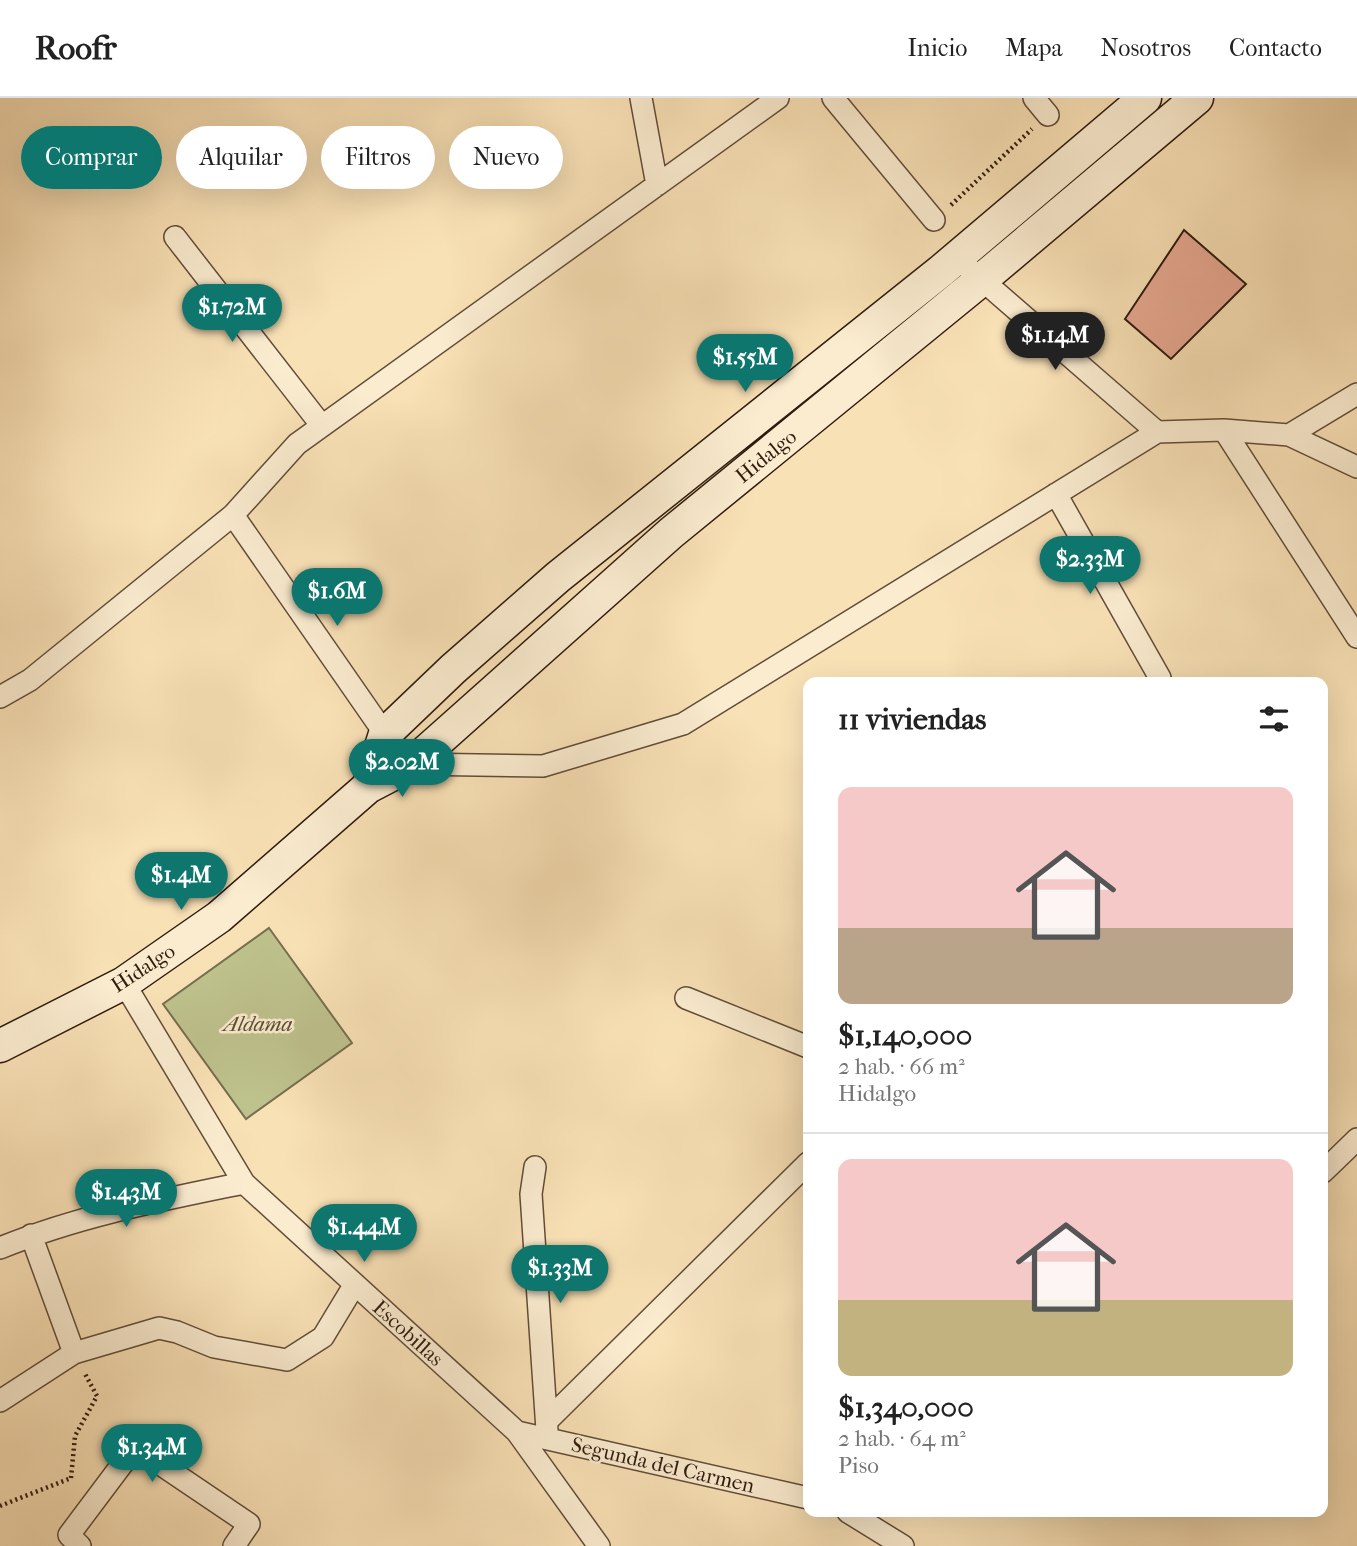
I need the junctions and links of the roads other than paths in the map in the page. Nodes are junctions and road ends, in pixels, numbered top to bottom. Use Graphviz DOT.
graph roads {
  1 [pos="641,98"];
  2 [pos="778,98"];
  3 [pos="833,98"];
  4 [pos="1034,98"];
  5 [pos="1145,98"];
  6 [pos="1197,98"];
  7 [pos="1048,115"];
  8 [pos="657,186"];
  9 [pos="934,220"];
  10 [pos="175,237"];
  11 [pos="957,258"];
  12 [pos="981,280"];
  13 [pos="1357,394"];
  14 [pos="322,426"];
  15 [pos="1224,430"];
  16 [pos="1157,432"];
  17 [pos="1289,435"];
  18 [pos="1357,467"];
  19 [pos="1056,494"];
  20 [pos="233,515"];
  21 [pos="1357,638"];
  22 [pos="471,653"];
  23 [pos="1159,677"];
  24 [pos="499,685"];
  25 [pos="0,698"];
  26 [pos="385,734"];
  27 [pos="412,764"];
  28 [pos="368,787"];
  29 [pos="124,983"];
  30 [pos="686,998"];
  31 [pos="803,1045"];
  32 [pos="0,1046"];
  33 [pos="1357,1139"];
  34 [pos="535,1167"];
  35 [pos="1328,1167"];
  36 [pos="803,1168"];
  37 [pos="244,1183"];
  38 [pos="31,1236"];
  39 [pos="0,1248"];
  40 [pos="355,1284"];
  41 [pos="74,1353"];
  42 [pos="0,1401"];
  43 [pos="547,1430"];
  44 [pos="517,1432"];
  45 [pos="803,1497"];
  46 [pos="856,1517"];
  47 [pos="80,1546"];
  48 [pos="234,1546"];
  49 [pos="599,1546"];
  50 [pos="903,1546"];
  1 -- 8 [label="street"];
  2 -- 8 [label="street"];
  3 -- 9 [label="street"];
  4 -- 7 [label="street"];
  5 -- 11 [label="main road, Hidalgo"];
  6 -- 12 [label="main road, Hidalgo"];
  8 -- 14 [label="street"];
  10 -- 14 [label="street"];
  11 -- 12 [label="street"];
  11 -- 22 [label="main road, Hidalgo"];
  12 -- 16 [label="street"];
  12 -- 24 [label="main road, Hidalgo"];
  13 -- 17 [label="street"];
  14 -- 20 [label="street"];
  15 -- 16 [label="street"];
  15 -- 17 [label="street"];
  15 -- 21 [label="street"];
  16 -- 19 [label="street"];
  17 -- 18 [label="street"];
  19 -- 23 [label="street"];
  19 -- 27 [label="street"];
  20 -- 25 [label="street"];
  20 -- 26 [label="street"];
  22 -- 24 [label="main road"];
  22 -- 26 [label="main road, Hidalgo"];
  24 -- 27 [label="main road, Hidalgo"];
  26 -- 27 [label="street"];
  26 -- 28 [label="main road, Hidalgo"];
  27 -- 28 [label="main road, Hidalgo"];
  28 -- 29 [label="main road, Hidalgo"];
  29 -- 32 [label="main road, Hidalgo"];
  29 -- 37 [label="street, Escobillas"];
  30 -- 31 [label="street"];
  33 -- 35 [label="street"];
  34 -- 43 [label="street"];
  36 -- 43 [label="street"];
  37 -- 38 [label="street"];
  37 -- 40 [label="street, Escobillas"];
  38 -- 39 [label="street"];
  38 -- 41 [label="street"];
  40 -- 41 [label="street"];
  40 -- 44 [label="street, Escobillas"];
  41 -- 42 [label="street"];
  43 -- 44 [label="street, Segunda del Carmen"];
  43 -- 45 [label="street, Segunda del Carmen"];
  44 -- 49 [label="street, Escobillas"];
  46 -- 50 [label="street"];
  47 -- 48 [label="street"];
}
